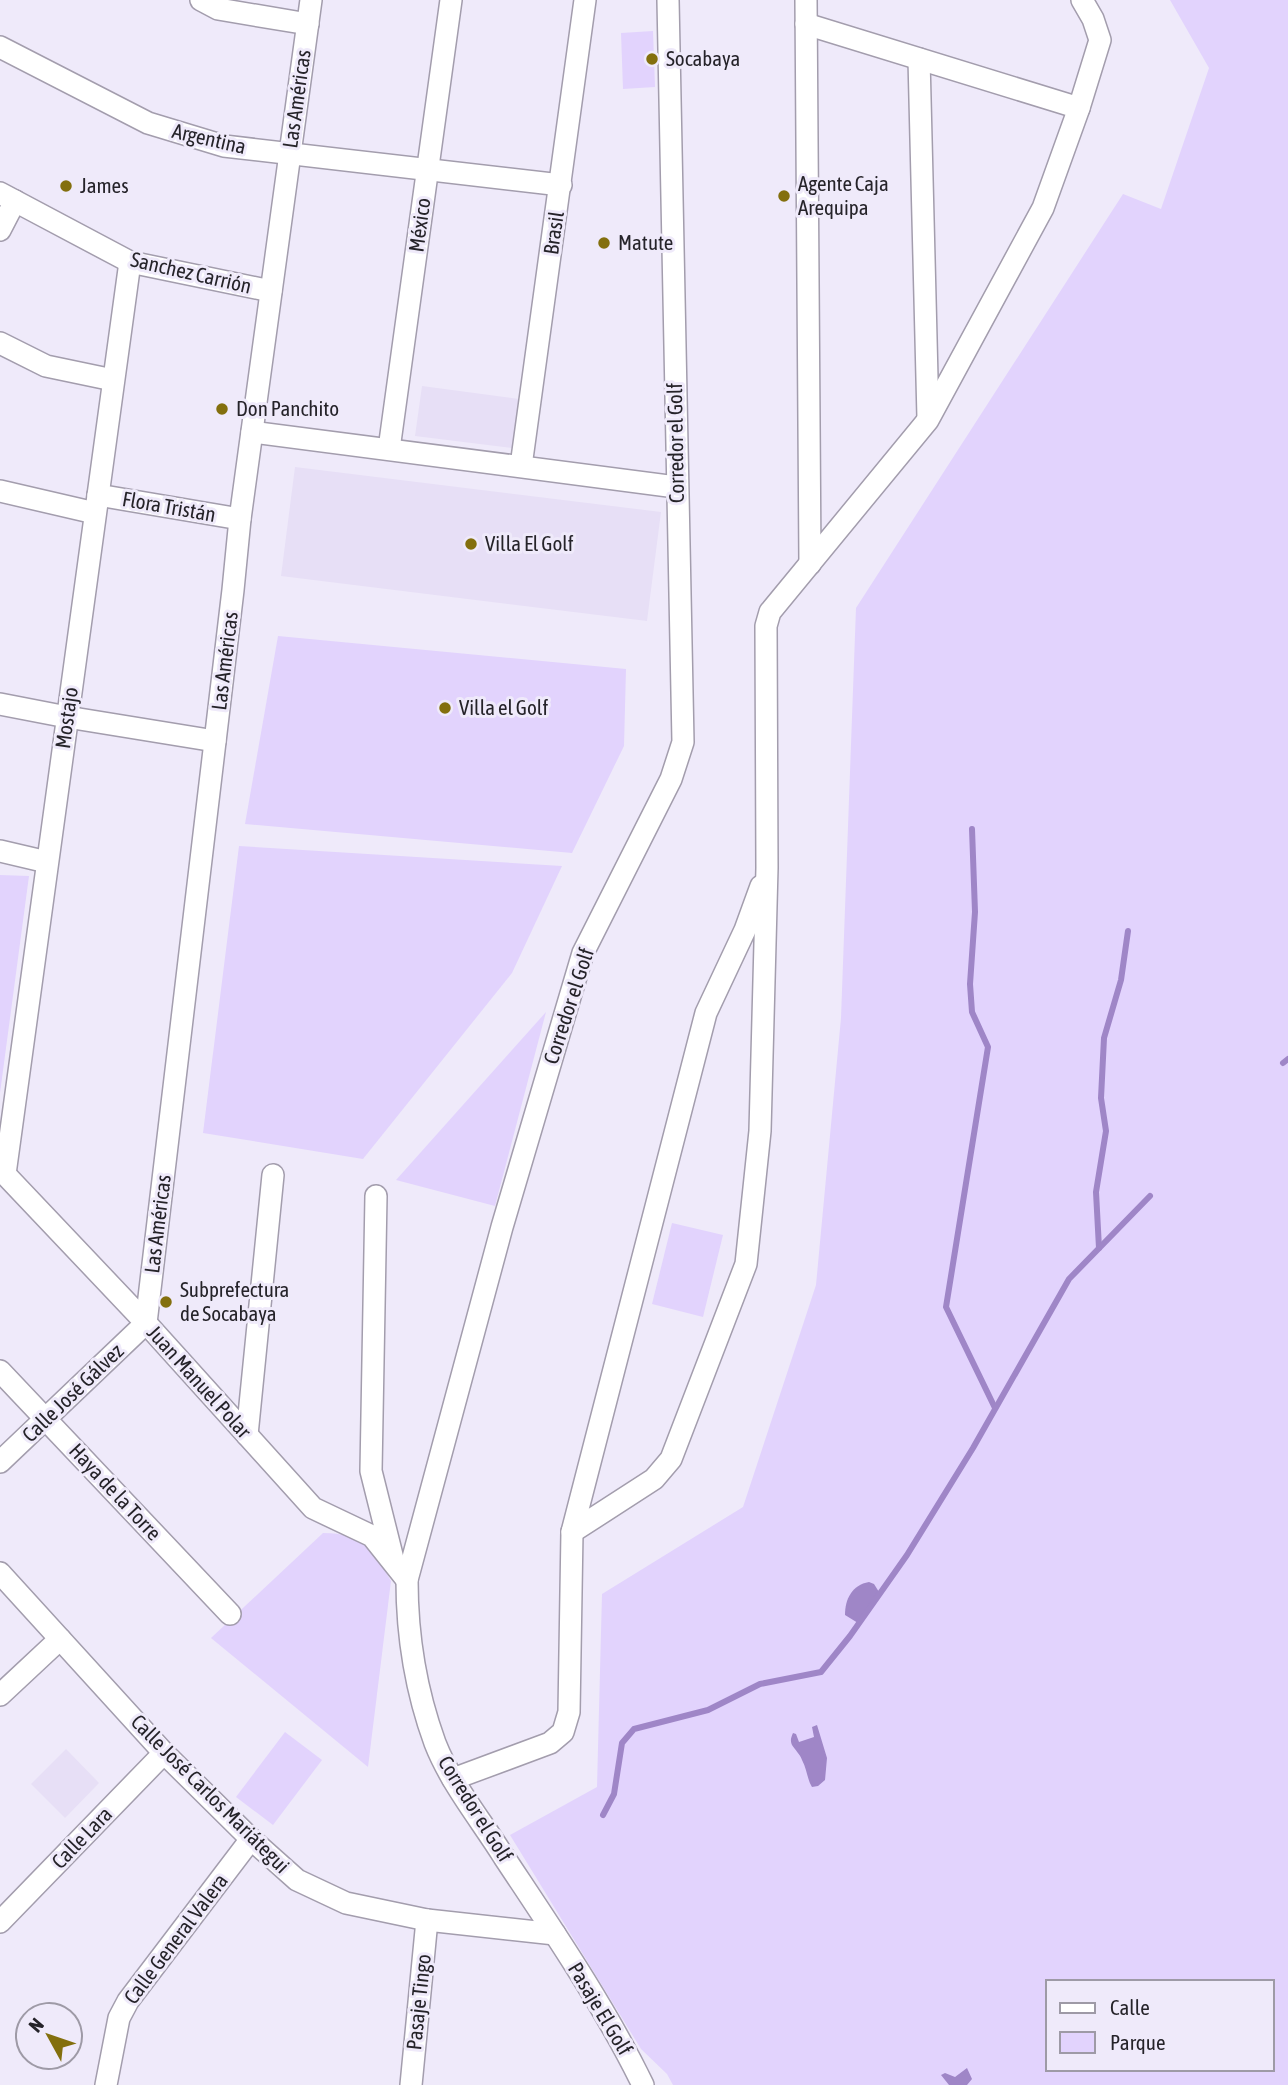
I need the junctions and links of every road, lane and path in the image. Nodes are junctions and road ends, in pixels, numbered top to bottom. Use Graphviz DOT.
graph roads {
  1 [pos="201,0"];
  2 [pos="311,0"];
  3 [pos="451,0"];
  4 [pos="585,0"];
  5 [pos="668,0"];
  6 [pos="806,0"];
  7 [pos="1082,0"];
  8 [pos="308,24"];
  9 [pos="806,24"];
  10 [pos="0,47"];
  11 [pos="919,59"];
  12 [pos="1079,108"];
  13 [pos="290,154"];
  14 [pos="428,169"];
  15 [pos="561,185"];
  16 [pos="7,197"];
  17 [pos="0,230"];
  18 [pos="130,261"];
  19 [pos="271,291"];
  20 [pos="0,343"];
  21 [pos="113,380"];
  22 [pos="928,420"];
  23 [pos="251,432"];
  24 [pos="389,449"];
  25 [pos="521,466"];
  26 [pos="676,487"];
  27 [pos="0,491"];
  28 [pos="96,504"];
  29 [pos="240,519"];
  30 [pos="810,564"];
  31 [pos="0,704"];
  32 [pos="67,717"];
  33 [pos="215,741"];
  34 [pos="0,851"];
  35 [pos="47,862"];
  36 [pos="767,867"];
  37 [pos="2,1171"];
  38 [pos="273,1175"];
  39 [pos="376,1196"];
  40 [pos="146,1323"];
  41 [pos="0,1371"];
  42 [pos="47,1420"];
  43 [pos="247,1435"];
  44 [pos="0,1462"];
  45 [pos="572,1532"];
  46 [pos="400,1572"];
  47 [pos="0,1573"];
  48 [pos="230,1614"];
  49 [pos="60,1639"];
  50 [pos="0,1695"];
  51 [pos="164,1753"];
  52 [pos="453,1779"];
  53 [pos="251,1839"];
  54 [pos="427,1920"];
  55 [pos="0,1922"];
  56 [pos="555,1934"];
  57 [pos="106,2085"];
  58 [pos="411,2085"];
  59 [pos="643,2085"];
  1 -- 8 [label="street"];
  2 -- 8 [label="street, Las Américas"];
  3 -- 14 [label="street, México"];
  4 -- 15 [label="street, Brasil"];
  5 -- 26 [label="street, Corredor el Golf"];
  6 -- 9 [label="street"];
  7 -- 12 [label="street"];
  8 -- 13 [label="street, Las Américas"];
  9 -- 11 [label="street"];
  9 -- 30 [label="street"];
  10 -- 13 [label="street, Argentina"];
  11 -- 12 [label="street"];
  11 -- 22 [label="street"];
  12 -- 22 [label="street"];
  13 -- 14 [label="street, Argentina"];
  13 -- 19 [label="street, Las Américas"];
  14 -- 15 [label="street, Argentina"];
  14 -- 24 [label="street, México"];
  15 -- 25 [label="street, Brasil"];
  16 -- 17 [label="street"];
  16 -- 18 [label="street, Sanchez Carrión"];
  18 -- 19 [label="street, Sanchez Carrión"];
  18 -- 21 [label="street, Mostajo"];
  19 -- 23 [label="street, Las Américas"];
  20 -- 21 [label="street"];
  21 -- 28 [label="street, Mostajo"];
  22 -- 30 [label="street"];
  23 -- 24 [label="street"];
  23 -- 29 [label="street, Las Américas"];
  24 -- 25 [label="street"];
  25 -- 26 [label="street"];
  26 -- 46 [label="street, Corredor el Golf"];
  27 -- 28 [label="street, Flora Tristán"];
  28 -- 29 [label="street, Flora Tristán"];
  28 -- 32 [label="street, Mostajo"];
  29 -- 33 [label="street, Las Américas"];
  30 -- 36 [label="street"];
  31 -- 32 [label="street"];
  32 -- 33 [label="street"];
  32 -- 35 [label="street, Mostajo"];
  33 -- 40 [label="street, Las Américas"];
  34 -- 35 [label="street"];
  35 -- 37 [label="street, Mostajo"];
  36 -- 45 [label="street"];
  36 -- 45 [label="street"];
  37 -- 40 [label="street, Juan Manuel Polar"];
  38 -- 43 [label="street"];
  39 -- 46 [label="street"];
  40 -- 42 [label="street, Calle José Gálvez"];
  40 -- 43 [label="street, Juan Manuel Polar"];
  41 -- 42 [label="street, Haya de la Torre"];
  42 -- 44 [label="street, Calle José Gálvez"];
  42 -- 48 [label="street, Haya de la Torre"];
  43 -- 46 [label="street, Juan Manuel Polar"];
  45 -- 52 [label="street"];
  46 -- 52 [label="street, Corredor el Golf"];
  47 -- 49 [label="street, Calle José Carlos Mariátegui"];
  49 -- 50 [label="street"];
  49 -- 51 [label="street, Calle José Carlos Mariátegui"];
  51 -- 53 [label="street, Calle José Carlos Mariátegui"];
  51 -- 55 [label="street, Calle Lara"];
  52 -- 56 [label="street, Corredor el Golf"];
  53 -- 54 [label="street, Calle José Carlos Mariátegui"];
  53 -- 57 [label="street, Calle General Valera"];
  54 -- 56 [label="street, Calle José Carlos Mariátegui"];
  54 -- 58 [label="street, Pasaje Tingo"];
  56 -- 59 [label="street, Pasaje El Golf"];
}
